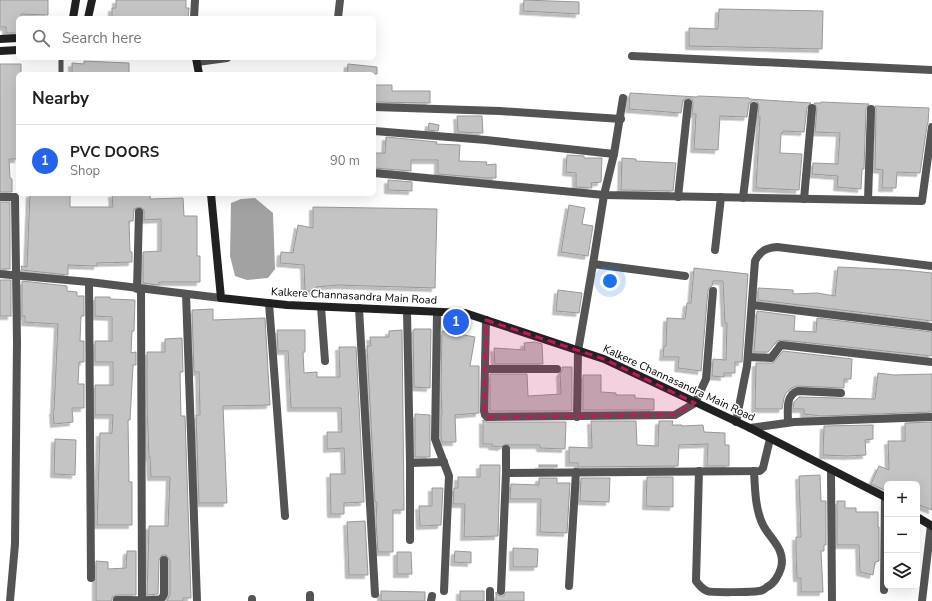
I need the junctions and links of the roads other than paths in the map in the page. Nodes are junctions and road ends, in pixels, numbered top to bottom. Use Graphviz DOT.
graph roads {
  1 [pos="76,0"];
  2 [pos="92,0"];
  3 [pos="195,0"];
  4 [pos="340,0"];
  5 [pos="73,16"];
  6 [pos="88,16"];
  7 [pos="194,16"];
  8 [pos="338,16"];
  9 [pos="16,38"];
  10 [pos="2,39"];
  11 [pos="16,50"];
  12 [pos="2,51"];
  13 [pos="632,56"];
  14 [pos="61,60"];
  15 [pos="196,60"];
  16 [pos="932,70"];
  17 [pos="61,72"];
  18 [pos="199,72"];
  19 [pos="623,98"];
  20 [pos="688,103"];
  21 [pos="754,106"];
  22 [pos="376,107"];
  23 [pos="812,108"];
  24 [pos="871,109"];
  25 [pos="620,119"];
  26 [pos="932,127"];
  27 [pos="376,130"];
  28 [pos="614,154"];
  29 [pos="376,173"];
  30 [pos="604,195"];
  31 [pos="211,196"];
  32 [pos="0,197"];
  33 [pos="678,197"];
  34 [pos="721,197"];
  35 [pos="743,198"];
  36 [pos="804,199"];
  37 [pos="868,200"];
  38 [pos="139,212"];
  39 [pos="715,250"];
  40 [pos="593,264"];
  41 [pos="932,266"];
  42 [pos="0,274"];
  43 [pos="16,275"];
  44 [pos="685,276"];
  45 [pos="89,282"];
  46 [pos="139,289"];
  47 [pos="713,292"];
  48 [pos="186,294"];
  49 [pos="221,298"];
  50 [pos="269,303"];
  51 [pos="752,305"];
  52 [pos="321,307"];
  53 [pos="359,308"];
  54 [pos="407,311"];
  55 [pos="437,312"];
  56 [pos="486,320"];
  57 [pos="932,327"];
  58 [pos="578,351"];
  59 [pos="748,356"];
  60 [pos="326,361"];
  61 [pos="932,362"];
  62 [pos="485,369"];
  63 [pos="556,369"];
  64 [pos="841,393"];
  65 [pos="695,403"];
  66 [pos="577,417"];
  67 [pos="932,417"];
  68 [pos="736,422"];
  69 [pos="788,422"];
  70 [pos="750,428"];
  71 [pos="770,439"];
  72 [pos="506,449"];
  73 [pos="444,462"];
  74 [pos="410,463"];
  75 [pos="699,470"];
  76 [pos="831,470"];
  77 [pos="754,471"];
  78 [pos="576,472"];
  79 [pos="506,473"];
  80 [pos="884,497"];
  81 [pos="285,516"];
  82 [pos="886,517"];
  83 [pos="920,519"];
  84 [pos="931,525"];
  85 [pos="410,540"];
  86 [pos="164,560"];
  87 [pos="91,578"];
  88 [pos="569,586"];
  89 [pos="884,590"];
  90 [pos="444,591"];
  91 [pos="490,591"];
  92 [pos="501,591"];
  93 [pos="375,594"];
  94 [pos="117,600"];
  95 [pos="10,601"];
  96 [pos="142,601"];
  97 [pos="197,601"];
  98 [pos="490,601"];
  99 [pos="832,601"];
  100 [pos="922,601"];
  1 -- 5 [label="main road"];
  2 -- 6 [label="main road"];
  3 -- 7 [label="street"];
  4 -- 8 [label="street"];
  9 -- 10 [label="main road"];
  10 -- 12 [label="main road"];
  11 -- 12 [label="main road"];
  13 -- 16 [label="street"];
  14 -- 17 [label="lane"];
  15 -- 18 [label="main road"];
  19 -- 25 [label="street"];
  20 -- 33 [label="street"];
  21 -- 35 [label="street"];
  22 -- 25 [label="street"];
  23 -- 36 [label="street"];
  24 -- 37 [label="street"];
  25 -- 28 [label="street"];
  26 -- 37 [label="street"];
  27 -- 28 [label="street"];
  28 -- 30 [label="street"];
  29 -- 30 [label="street"];
  30 -- 33 [label="street"];
  30 -- 40 [label="street"];
  31 -- 49 [label="main road"];
  32 -- 43 [label="street"];
  33 -- 34 [label="street"];
  34 -- 35 [label="street"];
  34 -- 39 [label="street"];
  35 -- 36 [label="street"];
  36 -- 37 [label="street"];
  38 -- 46 [label="street"];
  40 -- 44 [label="street"];
  40 -- 58 [label="street"];
  41 -- 51 [label="street"];
  42 -- 43 [label="street"];
  43 -- 45 [label="street"];
  43 -- 95 [label="street"];
  45 -- 46 [label="street"];
  45 -- 87 [label="street"];
  46 -- 48 [label="street"];
  46 -- 96 [label="street"];
  47 -- 65 [label="street"];
  48 -- 49 [label="street"];
  48 -- 97 [label="street"];
  49 -- 50 [label="main road, Kalkere Channasandra Main Road"];
  50 -- 52 [label="main road, Kalkere Channasandra Main Road"];
  50 -- 81 [label="street"];
  51 -- 57 [label="street"];
  51 -- 59 [label="street"];
  52 -- 53 [label="main road, Kalkere Channasandra Main Road"];
  52 -- 60 [label="street"];
  53 -- 54 [label="main road, Kalkere Channasandra Main Road"];
  53 -- 93 [label="street"];
  54 -- 55 [label="main road, Kalkere Channasandra Main Road"];
  54 -- 74 [label="street"];
  55 -- 56 [label="main road, Kalkere Channasandra Main Road"];
  55 -- 73 [label="street"];
  56 -- 58 [label="main road, Kalkere Channasandra Main Road"];
  56 -- 62 [label="street"];
  58 -- 65 [label="main road, Kalkere Channasandra Main Road"];
  58 -- 66 [label="street"];
  59 -- 61 [label="street"];
  59 -- 68 [label="street"];
  62 -- 63 [label="street"];
  62 -- 66 [label="street"];
  64 -- 69 [label="street"];
  65 -- 66 [label="street"];
  65 -- 68 [label="main road, Kalkere Channasandra Main Road"];
  67 -- 69 [label="street"];
  68 -- 70 [label="main road, Kalkere Channasandra Main Road"];
  69 -- 70 [label="street"];
  70 -- 71 [label="main road, Kalkere Channasandra Main Road"];
  71 -- 76 [label="main road, Kalkere Channasandra Main Road"];
  71 -- 77 [label="street"];
  72 -- 79 [label="street"];
  73 -- 74 [label="street"];
  73 -- 90 [label="street"];
  74 -- 85 [label="street"];
  75 -- 77 [label="street"];
  75 -- 77 [label="street"];
  75 -- 78 [label="street"];
  76 -- 80 [label="main road, Kalkere Channasandra Main Road"];
  76 -- 99 [label="street"];
  78 -- 79 [label="street"];
  78 -- 88 [label="street"];
  79 -- 92 [label="street"];
  82 -- 89 [label="street"];
  83 -- 84 [label="main road"];
  84 -- 100 [label="street"];
  86 -- 96 [label="street"];
  91 -- 98 [label="street"];
  94 -- 96 [label="street"];
}
